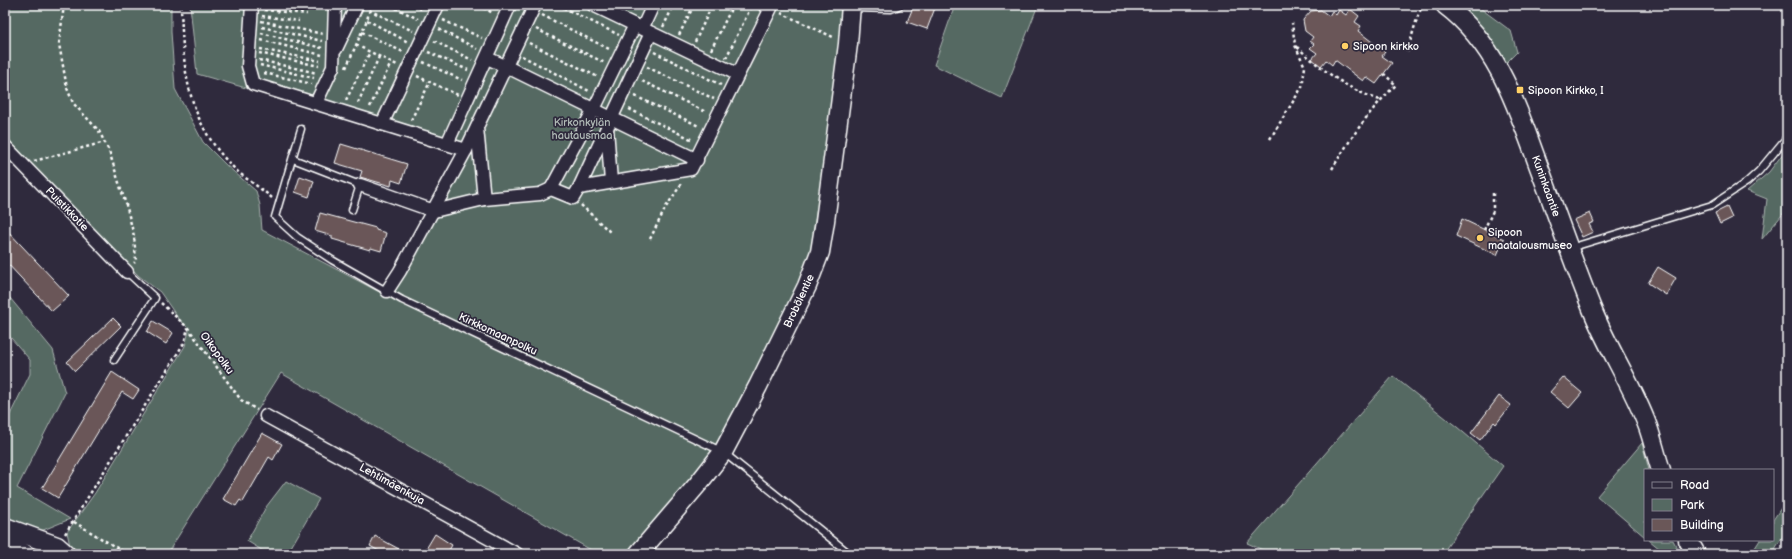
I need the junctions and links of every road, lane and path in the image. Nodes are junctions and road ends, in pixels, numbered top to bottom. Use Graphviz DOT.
graph roads {
  1 [pos="64,5"];
  2 [pos="181,5"];
  3 [pos="335,5"];
  4 [pos="356,5"];
  5 [pos="414,5"];
  6 [pos="478,5"];
  7 [pos="510,5"];
  8 [pos="558,5"];
  9 [pos="593,5"];
  10 [pos="653,5"];
  11 [pos="674,5"];
  12 [pos="694,5"];
  13 [pos="712,5"];
  14 [pos="732,5"];
  15 [pos="752,5"];
  16 [pos="902,5"];
  17 [pos="1423,5"];
  18 [pos="1445,5"];
  19 [pos="768,6"];
  20 [pos="850,6"];
  21 [pos="883,7"];
  22 [pos="534,8"];
  23 [pos="607,8"];
  24 [pos="436,10"];
  25 [pos="307,14"];
  26 [pos="504,18"];
  27 [pos="299,21"];
  28 [pos="1292,23"];
  29 [pos="526,24"];
  30 [pos="647,31"];
  31 [pos="324,34"];
  32 [pos="250,35"];
  33 [pos="519,39"];
  34 [pos="628,40"];
  35 [pos="322,41"];
  36 [pos="493,44"];
  37 [pos="675,44"];
  38 [pos="848,44"];
  39 [pos="356,45"];
  40 [pos="1295,45"];
  41 [pos="419,47"];
  42 [pos="644,48"];
  43 [pos="513,51"];
  44 [pos="370,52"];
  45 [pos="691,52"];
  46 [pos="1407,52"];
  47 [pos="327,53"];
  48 [pos="620,55"];
  49 [pos="379,57"];
  50 [pos="487,58"];
  51 [pos="706,60"];
  52 [pos="320,61"];
  53 [pos="391,62"];
  54 [pos="637,62"];
  55 [pos="319,66"];
  56 [pos="505,66"];
  57 [pos="722,67"];
  58 [pos="614,68"];
  59 [pos="407,71"];
  60 [pos="317,73"];
  61 [pos="343,74"];
  62 [pos="737,74"];
  63 [pos="1384,74"];
  64 [pos="479,75"];
  65 [pos="631,76"];
  66 [pos="314,78"];
  67 [pos="430,82"];
  68 [pos="607,82"];
  69 [pos="312,84"];
  70 [pos="730,89"];
  71 [pos="624,90"];
  72 [pos="600,97"];
  73 [pos="346,100"];
  74 [pos="467,100"];
  75 [pos="1380,100"];
  76 [pos="358,103"];
  77 [pos="724,103"];
  78 [pos="316,104"];
  79 [pos="617,104"];
  80 [pos="370,107"];
  81 [pos="594,109"];
  82 [pos="717,118"];
  83 [pos="411,120"];
  84 [pos="609,122"];
  85 [pos="382,124"];
  86 [pos="477,128"];
  87 [pos="301,129"];
  88 [pos="710,131"];
  89 [pos="1787,137"];
  90 [pos="1270,139"];
  91 [pos="105,142"];
  92 [pos="447,144"];
  93 [pos="704,145"];
  94 [pos="5,146"];
  95 [pos="466,150"];
  96 [pos="293,159"];
  97 [pos="24,165"];
  98 [pos="694,165"];
  99 [pos="1332,169"];
  100 [pos="611,182"];
  101 [pos="360,185"];
  102 [pos="551,189"];
  103 [pos="1492,190"];
  104 [pos="576,193"];
  105 [pos="484,199"];
  106 [pos="352,210"];
  107 [pos="434,211"];
  108 [pos="275,217"];
  109 [pos="1484,230"];
  110 [pos="610,232"];
  111 [pos="650,239"];
  112 [pos="1568,248"];
  113 [pos="128,272"];
  114 [pos="387,291"];
  115 [pos="155,298"];
  116 [pos="188,328"];
  117 [pos="114,360"];
  118 [pos="266,416"];
  119 [pos="723,452"];
  120 [pos="1661,469"];
  121 [pos="74,522"];
  122 [pos="5,528"];
  123 [pos="5,540"];
  124 [pos="1689,541"];
  125 [pos="61,550"];
  126 [pos="24,554"];
  127 [pos="127,554"];
  128 [pos="517,554"];
  129 [pos="638,554"];
  130 [pos="850,554"];
  131 [pos="1696,554"];
  1 -- 91 [label="path"];
  2 -- 108 [label="path"];
  3 -- 47 [label="street"];
  4 -- 47 [label="street"];
  5 -- 24 [label="path"];
  6 -- 26 [label="path"];
  7 -- 26 [label="street"];
  8 -- 34 [label="path"];
  9 -- 23 [label="street"];
  10 -- 30 [label="street"];
  11 -- 30 [label="path"];
  12 -- 37 [label="path"];
  13 -- 45 [label="path"];
  14 -- 51 [label="path"];
  15 -- 57 [label="path"];
  16 -- 21 [label="lane"];
  17 -- 46 [label="path"];
  18 -- 112 [label="street, Kuninkaantie"];
  19 -- 38 [label="path"];
  19 -- 62 [label="street"];
  20 -- 21 [label="lane"];
  20 -- 38 [label="street, Brobölentie"];
  22 -- 29 [label="street"];
  22 -- 48 [label="path"];
  23 -- 30 [label="street"];
  24 -- 36 [label="path"];
  24 -- 41 [label="street"];
  25 -- 32 [label="path"];
  26 -- 36 [label="street"];
  27 -- 32 [label="path"];
  28 -- 40 [label="path"];
  29 -- 33 [label="street"];
  29 -- 58 [label="path"];
  30 -- 34 [label="street"];
  30 -- 37 [label="street"];
  30 -- 42 [label="street"];
  31 -- 32 [label="path"];
  32 -- 35 [label="path"];
  32 -- 47 [label="path"];
  32 -- 47 [label="path"];
  32 -- 52 [label="path"];
  32 -- 55 [label="path"];
  32 -- 60 [label="path"];
  32 -- 66 [label="path"];
  32 -- 69 [label="path"];
  32 -- 78 [label="street"];
  33 -- 43 [label="street"];
  33 -- 68 [label="path"];
  34 -- 48 [label="street"];
  36 -- 50 [label="street"];
  37 -- 45 [label="street"];
  38 -- 119 [label="street, Brobölentie"];
  39 -- 41 [label="path"];
  39 -- 44 [label="path"];
  39 -- 61 [label="path"];
  40 -- 75 [label="path"];
  40 -- 90 [label="path"];
  41 -- 59 [label="street"];
  41 -- 64 [label="path"];
  42 -- 54 [label="street"];
  42 -- 70 [label="path"];
  43 -- 56 [label="street"];
  43 -- 72 [label="path"];
  44 -- 49 [label="path"];
  44 -- 73 [label="path"];
  45 -- 51 [label="street"];
  47 -- 78 [label="street"];
  48 -- 58 [label="street"];
  49 -- 53 [label="path"];
  49 -- 76 [label="path"];
  50 -- 56 [label="street"];
  50 -- 64 [label="street"];
  51 -- 57 [label="street"];
  53 -- 59 [label="path"];
  53 -- 80 [label="path"];
  54 -- 65 [label="street"];
  54 -- 77 [label="path"];
  56 -- 81 [label="street"];
  56 -- 86 [label="street"];
  57 -- 62 [label="street"];
  58 -- 68 [label="street"];
  59 -- 67 [label="path"];
  59 -- 85 [label="street"];
  62 -- 70 [label="street"];
  63 -- 75 [label="path"];
  64 -- 74 [label="street"];
  65 -- 71 [label="street"];
  65 -- 82 [label="path"];
  67 -- 74 [label="path"];
  67 -- 83 [label="path"];
  68 -- 72 [label="street"];
  70 -- 77 [label="street"];
  71 -- 79 [label="street"];
  71 -- 88 [label="path"];
  72 -- 81 [label="street"];
  74 -- 92 [label="street"];
  75 -- 99 [label="path"];
  77 -- 82 [label="street"];
  78 -- 85 [label="street"];
  79 -- 84 [label="street"];
  79 -- 93 [label="path"];
  81 -- 84 [label="street"];
  81 -- 102 [label="street"];
  82 -- 88 [label="street"];
  84 -- 98 [label="street"];
  84 -- 100 [label="street"];
  84 -- 104 [label="street"];
  85 -- 92 [label="street"];
  86 -- 95 [label="street"];
  86 -- 105 [label="street"];
  87 -- 96 [label="lane"];
  88 -- 93 [label="street"];
  89 -- 112 [label="lane"];
  91 -- 97 [label="path"];
  91 -- 113 [label="path"];
  92 -- 95 [label="street"];
  93 -- 98 [label="street"];
  94 -- 97 [label="street, Puistikkotie"];
  95 -- 107 [label="street"];
  96 -- 101 [label="lane"];
  96 -- 108 [label="lane"];
  97 -- 113 [label="street, Puistikkotie"];
  98 -- 100 [label="street"];
  98 -- 111 [label="path"];
  100 -- 104 [label="street"];
  101 -- 106 [label="lane"];
  101 -- 107 [label="street"];
  102 -- 104 [label="street"];
  102 -- 105 [label="street"];
  103 -- 109 [label="path"];
  104 -- 110 [label="path"];
  105 -- 107 [label="street"];
  107 -- 114 [label="street"];
  108 -- 114 [label="lane, Kirkkomaanpolku"];
  112 -- 120 [label="street, Kuninkaantie"];
  113 -- 115 [label="lane"];
  114 -- 119 [label="lane, Kirkkomaanpolku"];
  115 -- 116 [label="path, Oikopolku"];
  115 -- 117 [label="lane"];
  116 -- 118 [label="path, Oikopolku"];
  116 -- 121 [label="path"];
  118 -- 128 [label="street, Lehtimäenkuja"];
  119 -- 129 [label="street, Brobölentie"];
  119 -- 130 [label="lane, Kirkkomaanpolku"];
  121 -- 125 [label="path"];
  121 -- 127 [label="path"];
  122 -- 125 [label="street"];
  123 -- 126 [label="street"];
  124 -- 131 [label="street"];
}
